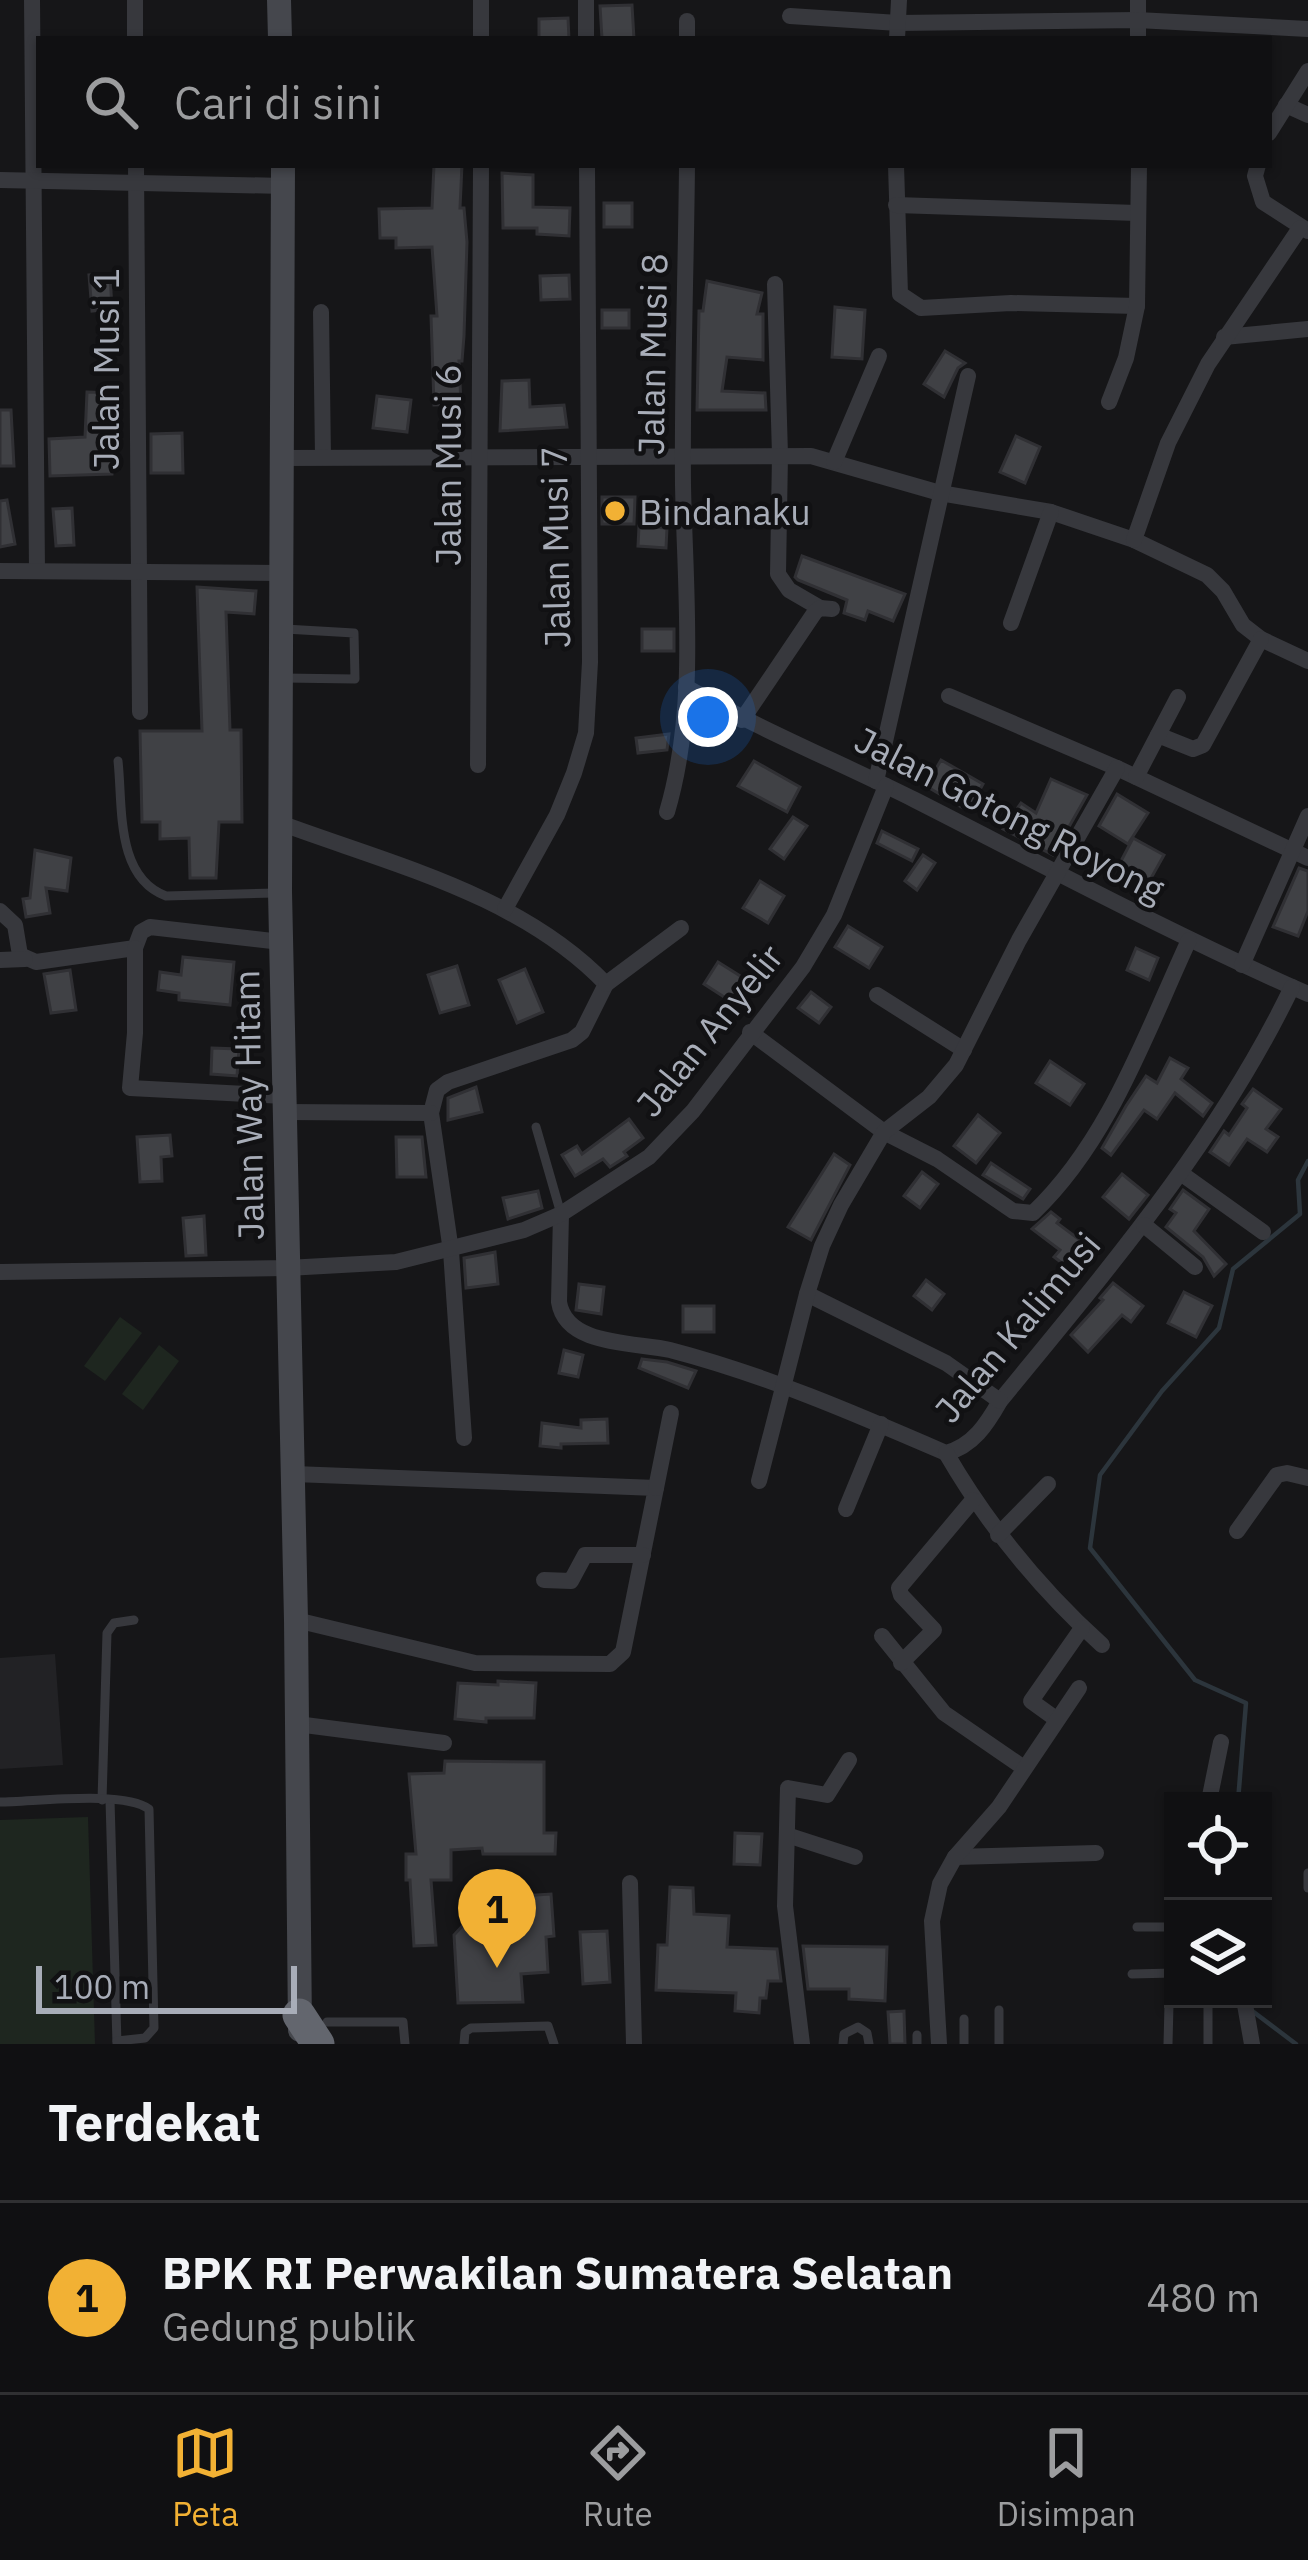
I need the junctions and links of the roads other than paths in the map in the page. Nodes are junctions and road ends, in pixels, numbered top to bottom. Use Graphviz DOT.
graph roads {
  1 [pos="32,0"];
  2 [pos="135,0"];
  3 [pos="278,0"];
  4 [pos="481,0"];
  5 [pos="586,0"];
  6 [pos="898,0"];
  7 [pos="1138,0"];
  8 [pos="790,16"];
  9 [pos="1308,28"];
  10 [pos="1138,29"];
  11 [pos="898,31"];
  12 [pos="135,36"];
  13 [pos="280,36"];
  14 [pos="481,36"];
  15 [pos="586,36"];
  16 [pos="1308,71"];
  17 [pos="1286,105"];
  18 [pos="1308,115"];
  19 [pos="1272,128"];
  20 [pos="482,168"];
  21 [pos="587,168"];
  22 [pos="687,168"];
  23 [pos="896,168"];
  24 [pos="1139,168"];
  25 [pos="1257,168"];
  26 [pos="136,174"];
  27 [pos="284,175"];
  28 [pos="0,180"];
  29 [pos="35,181"];
  30 [pos="896,205"];
  31 [pos="1137,213"];
  32 [pos="1304,230"];
  33 [pos="775,284"];
  34 [pos="1137,306"];
  35 [pos="321,312"];
  36 [pos="1308,329"];
  37 [pos="1224,338"];
  38 [pos="879,356"];
  39 [pos="968,376"];
  40 [pos="1109,402"];
  41 [pos="683,454"];
  42 [pos="480,455"];
  43 [pos="780,455"];
  44 [pos="323,457"];
  45 [pos="281,458"];
  46 [pos="587,458"];
  47 [pos="834,462"];
  48 [pos="940,493"];
  49 [pos="1052,512"];
  50 [pos="1134,540"];
  51 [pos="0,571"];
  52 [pos="37,571"];
  53 [pos="140,572"];
  54 [pos="279,573"];
  55 [pos="1011,622"];
  56 [pos="280,629"];
  57 [pos="1262,639"];
  58 [pos="1308,661"];
  59 [pos="280,678"];
  60 [pos="686,687"];
  61 [pos="949,695"];
  62 [pos="1178,697"];
  63 [pos="140,712"];
  64 [pos="742,719"];
  65 [pos="1158,735"];
  66 [pos="118,761"];
  67 [pos="478,766"];
  68 [pos="1117,768"];
  69 [pos="1136,777"];
  70 [pos="881,784"];
  71 [pos="668,812"];
  72 [pos="1308,816"];
  73 [pos="283,824"];
  74 [pos="1301,855"];
  75 [pos="1057,874"];
  76 [pos="280,892"];
  77 [pos="505,909"];
  78 [pos="0,911"];
  79 [pos="681,928"];
  80 [pos="1189,940"];
  81 [pos="281,942"];
  82 [pos="135,948"];
  83 [pos="25,958"];
  84 [pos="0,960"];
  85 [pos="1242,965"];
  86 [pos="606,984"];
  87 [pos="1300,990"];
  88 [pos="877,995"];
  89 [pos="750,1032"];
  90 [pos="964,1050"];
  91 [pos="285,1104"];
  92 [pos="430,1113"];
  93 [pos="536,1127"];
  94 [pos="884,1132"];
  95 [pos="1182,1174"];
  96 [pos="561,1214"];
  97 [pos="1144,1226"];
  98 [pos="1263,1232"];
  99 [pos="451,1251"];
  100 [pos="1195,1267"];
  101 [pos="286,1268"];
  102 [pos="0,1272"];
  103 [pos="807,1294"];
  104 [pos="782,1384"];
  105 [pos="1000,1401"];
  106 [pos="671,1413"];
  107 [pos="880,1424"];
  108 [pos="464,1438"];
  109 [pos="946,1453"];
  110 [pos="294,1474"];
  111 [pos="1308,1478"];
  112 [pos="759,1481"];
  113 [pos="1048,1484"];
  114 [pos="656,1488"];
  115 [pos="973,1500"];
  116 [pos="846,1509"];
  117 [pos="1237,1531"];
  118 [pos="998,1535"];
  119 [pos="644,1555"];
  120 [pos="544,1580"];
  121 [pos="134,1620"];
  122 [pos="296,1620"];
  123 [pos="1082,1628"];
  124 [pos="882,1636"];
  125 [pos="1102,1645"];
  126 [pos="901,1663"];
  127 [pos="1079,1688"];
  128 [pos="1056,1719"];
  129 [pos="297,1724"];
  130 [pos="1221,1742"];
  131 [pos="445,1743"];
  132 [pos="849,1760"];
  133 [pos="1024,1768"];
  134 [pos="1211,1792"];
  135 [pos="106,1800"];
  136 [pos="0,1802"];
  137 [pos="787,1834"];
  138 [pos="1096,1853"];
  139 [pos="855,1857"];
  140 [pos="955,1857"];
  141 [pos="1308,1873"];
  142 [pos="630,1882"];
  143 [pos="1308,1888"];
  144 [pos="1137,1927"];
  145 [pos="1164,1927"];
  146 [pos="1132,1974"];
  147 [pos="1164,1974"];
  148 [pos="1170,2008"];
  149 [pos="1208,2008"];
  150 [pos="1246,2008"];
  151 [pos="999,2010"];
  152 [pos="964,2019"];
  153 [pos="307,2034"];
  154 [pos="117,2043"];
  155 [pos="405,2044"];
  156 [pos="464,2044"];
  157 [pos="554,2044"];
  158 [pos="634,2044"];
  159 [pos="802,2044"];
  160 [pos="843,2044"];
  161 [pos="869,2044"];
  162 [pos="940,2044"];
  163 [pos="964,2044"];
  164 [pos="999,2044"];
  165 [pos="1168,2044"];
  166 [pos="1208,2044"];
  167 [pos="1252,2044"];
  1 -- 29 [label="street"];
  2 -- 12 [label="street"];
  3 -- 13 [label="street"];
  4 -- 14 [label="street"];
  5 -- 15 [label="street"];
  6 -- 11 [label="street"];
  7 -- 10 [label="street"];
  8 -- 11 [label="street"];
  9 -- 10 [label="street"];
  10 -- 11 [label="street"];
  16 -- 17 [label="street"];
  17 -- 18 [label="street"];
  17 -- 19 [label="street"];
  20 -- 42 [label="street, Jalan Musi 6"];
  21 -- 46 [label="street, Jalan Musi 7"];
  22 -- 41 [label="street, Jalan Musi 8"];
  23 -- 30 [label="street"];
  24 -- 31 [label="street"];
  25 -- 32 [label="street"];
  26 -- 27 [label="street"];
  26 -- 29 [label="street"];
  26 -- 53 [label="street, Jalan Musi 1"];
  27 -- 45 [label="street, Jalan Way Hitam"];
  28 -- 29 [label="street"];
  29 -- 52 [label="street"];
  30 -- 31 [label="street"];
  30 -- 34 [label="street"];
  31 -- 34 [label="street"];
  32 -- 37 [label="street"];
  33 -- 43 [label="street"];
  34 -- 40 [label="street"];
  35 -- 44 [label="street"];
  36 -- 37 [label="street"];
  37 -- 50 [label="street"];
  38 -- 47 [label="street"];
  39 -- 48 [label="street, Jalan Anyelir"];
  41 -- 43 [label="street"];
  41 -- 46 [label="street"];
  41 -- 60 [label="street, Jalan Musi 8"];
  42 -- 44 [label="street"];
  42 -- 46 [label="street"];
  42 -- 67 [label="street, Jalan Musi 6"];
  43 -- 47 [label="street"];
  43 -- 64 [label="street"];
  44 -- 45 [label="street"];
  45 -- 54 [label="street, Jalan Way Hitam"];
  46 -- 77 [label="street, Jalan Musi 7"];
  47 -- 48 [label="street"];
  48 -- 49 [label="street"];
  48 -- 70 [label="street, Jalan Anyelir"];
  49 -- 50 [label="street"];
  49 -- 55 [label="street"];
  50 -- 57 [label="street"];
  51 -- 52 [label="street"];
  52 -- 53 [label="street"];
  53 -- 54 [label="street"];
  53 -- 63 [label="street, Jalan Musi 1"];
  54 -- 56 [label="street, Jalan Way Hitam"];
  56 -- 59 [label="street, Jalan Way Hitam"];
  56 -- 59 [label="lane"];
  57 -- 58 [label="street"];
  57 -- 65 [label="street"];
  59 -- 73 [label="street, Jalan Way Hitam"];
  60 -- 64 [label="street, Jalan Gotong Royong"];
  60 -- 71 [label="street, Jalan Musi 8"];
  61 -- 68 [label="street"];
  62 -- 65 [label="street"];
  64 -- 70 [label="street, Jalan Gotong Royong"];
  65 -- 69 [label="street"];
  66 -- 76 [label="lane"];
  68 -- 69 [label="street"];
  68 -- 75 [label="street"];
  69 -- 74 [label="street"];
  70 -- 75 [label="street, Jalan Gotong Royong"];
  70 -- 89 [label="street, Jalan Anyelir"];
  72 -- 74 [label="street"];
  73 -- 76 [label="street, Jalan Way Hitam"];
  73 -- 77 [label="street"];
  74 -- 85 [label="street"];
  75 -- 80 [label="street, Jalan Gotong Royong"];
  75 -- 90 [label="street"];
  76 -- 81 [label="street, Jalan Way Hitam"];
  77 -- 86 [label="street"];
  78 -- 83 [label="street"];
  79 -- 86 [label="street"];
  80 -- 85 [label="street, Jalan Gotong Royong"];
  80 -- 94 [label="street"];
  81 -- 82 [label="street"];
  81 -- 91 [label="street, Jalan Way Hitam"];
  82 -- 83 [label="street"];
  82 -- 91 [label="street"];
  83 -- 84 [label="street"];
  85 -- 87 [label="street, Jalan Gotong Royong"];
  86 -- 92 [label="street"];
  87 -- 95 [label="street, Jalan Kalimusi"];
  88 -- 90 [label="street"];
  89 -- 94 [label="street"];
  89 -- 96 [label="street, Jalan Anyelir"];
  90 -- 94 [label="street"];
  91 -- 92 [label="street"];
  91 -- 101 [label="street, Jalan Way Hitam"];
  92 -- 99 [label="street"];
  93 -- 96 [label="lane"];
  94 -- 103 [label="street"];
  95 -- 97 [label="street, Jalan Kalimusi"];
  95 -- 98 [label="street"];
  96 -- 99 [label="street, Jalan Anyelir"];
  96 -- 104 [label="street, Jalan Kalimusi"];
  97 -- 100 [label="street"];
  97 -- 105 [label="street, Jalan Kalimusi"];
  99 -- 101 [label="street, Jalan Anyelir"];
  99 -- 108 [label="street"];
  101 -- 102 [label="street, Jalan Anyelir"];
  101 -- 110 [label="street, Jalan Way Hitam"];
  103 -- 104 [label="street"];
  103 -- 105 [label="street"];
  104 -- 107 [label="street, Jalan Kalimusi"];
  104 -- 112 [label="street"];
  105 -- 109 [label="street, Jalan Kalimusi"];
  106 -- 114 [label="street"];
  107 -- 109 [label="street, Jalan Kalimusi"];
  107 -- 116 [label="street"];
  109 -- 115 [label="street"];
  110 -- 114 [label="street"];
  110 -- 122 [label="street, Jalan Way Hitam"];
  111 -- 117 [label="street"];
  113 -- 118 [label="street"];
  114 -- 119 [label="street"];
  115 -- 118 [label="street"];
  115 -- 126 [label="street"];
  118 -- 123 [label="street"];
  119 -- 120 [label="street"];
  119 -- 122 [label="street"];
  121 -- 135 [label="lane"];
  122 -- 129 [label="street, Jalan Way Hitam"];
  123 -- 125 [label="street"];
  123 -- 128 [label="street"];
  124 -- 126 [label="street"];
  126 -- 133 [label="street"];
  127 -- 128 [label="street"];
  128 -- 133 [label="street"];
  129 -- 131 [label="street"];
  129 -- 153 [label="street, Jalan Way Hitam"];
  130 -- 134 [label="street"];
  132 -- 137 [label="street"];
  133 -- 140 [label="street"];
  135 -- 136 [label="lane"];
  135 -- 154 [label="lane"];
  135 -- 154 [label="lane"];
  137 -- 139 [label="street"];
  137 -- 159 [label="street"];
  138 -- 140 [label="street"];
  140 -- 162 [label="street"];
  141 -- 143 [label="lane"];
  142 -- 158 [label="street"];
  144 -- 145 [label="lane"];
  146 -- 147 [label="lane"];
  148 -- 165 [label="lane"];
  149 -- 166 [label="lane"];
  150 -- 167 [label="street"];
  151 -- 164 [label="lane"];
  152 -- 163 [label="lane"];
  153 -- 155 [label="lane"];
  156 -- 157 [label="lane"];
  160 -- 161 [label="lane"];
}
